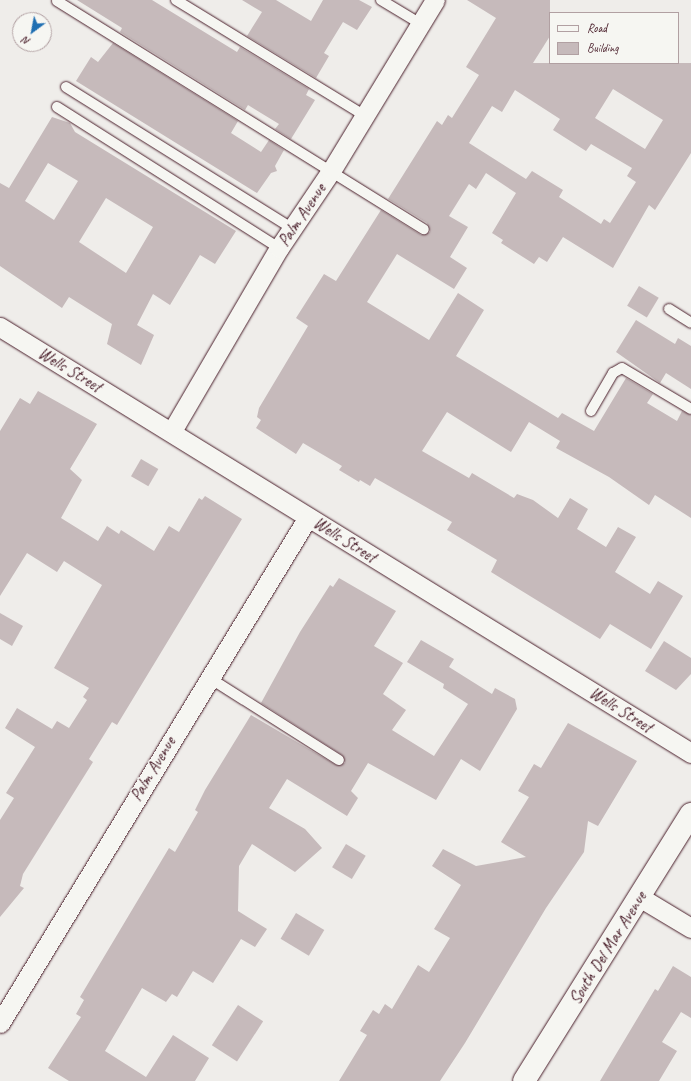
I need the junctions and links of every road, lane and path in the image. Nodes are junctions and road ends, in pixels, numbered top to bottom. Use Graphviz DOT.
graph roads {
  1 [pos="176,0"];
  2 [pos="381,0"];
  3 [pos="435,0"];
  4 [pos="57,1"];
  5 [pos="421,24"];
  6 [pos="66,87"];
  7 [pos="57,107"];
  8 [pos="365,116"];
  9 [pos="332,171"];
  10 [pos="292,228"];
  11 [pos="424,229"];
  12 [pos="279,248"];
  13 [pos="669,309"];
  14 [pos="691,323"];
  15 [pos="0,327"];
  16 [pos="691,409"];
  17 [pos="591,410"];
  18 [pos="172,431"];
  19 [pos="308,517"];
  20 [pos="208,677"];
  21 [pos="691,753"];
  22 [pos="339,760"];
  23 [pos="691,814"];
  24 [pos="641,898"];
  25 [pos="691,928"];
  26 [pos="0,1023"];
  27 [pos="524,1081"];
  1 -- 8 [label="lane"];
  2 -- 5 [label="lane"];
  3 -- 5 [label="street, Palm Avenue"];
  4 -- 9 [label="lane"];
  5 -- 8 [label="street, Palm Avenue"];
  6 -- 10 [label="lane"];
  7 -- 12 [label="lane"];
  8 -- 9 [label="street, Palm Avenue"];
  9 -- 10 [label="street, Palm Avenue"];
  9 -- 11 [label="lane"];
  10 -- 12 [label="street, Palm Avenue"];
  12 -- 18 [label="street, Palm Avenue"];
  13 -- 14 [label="lane"];
  15 -- 18 [label="street, Wells Street"];
  16 -- 17 [label="lane"];
  18 -- 19 [label="street, Wells Street"];
  19 -- 20 [label="street, Palm Avenue"];
  19 -- 21 [label="street, Wells Street"];
  20 -- 22 [label="lane"];
  20 -- 26 [label="street, Palm Avenue"];
  23 -- 24 [label="main road, South Del Mar Avenue"];
  24 -- 25 [label="street"];
  24 -- 27 [label="main road, South Del Mar Avenue"];
}
